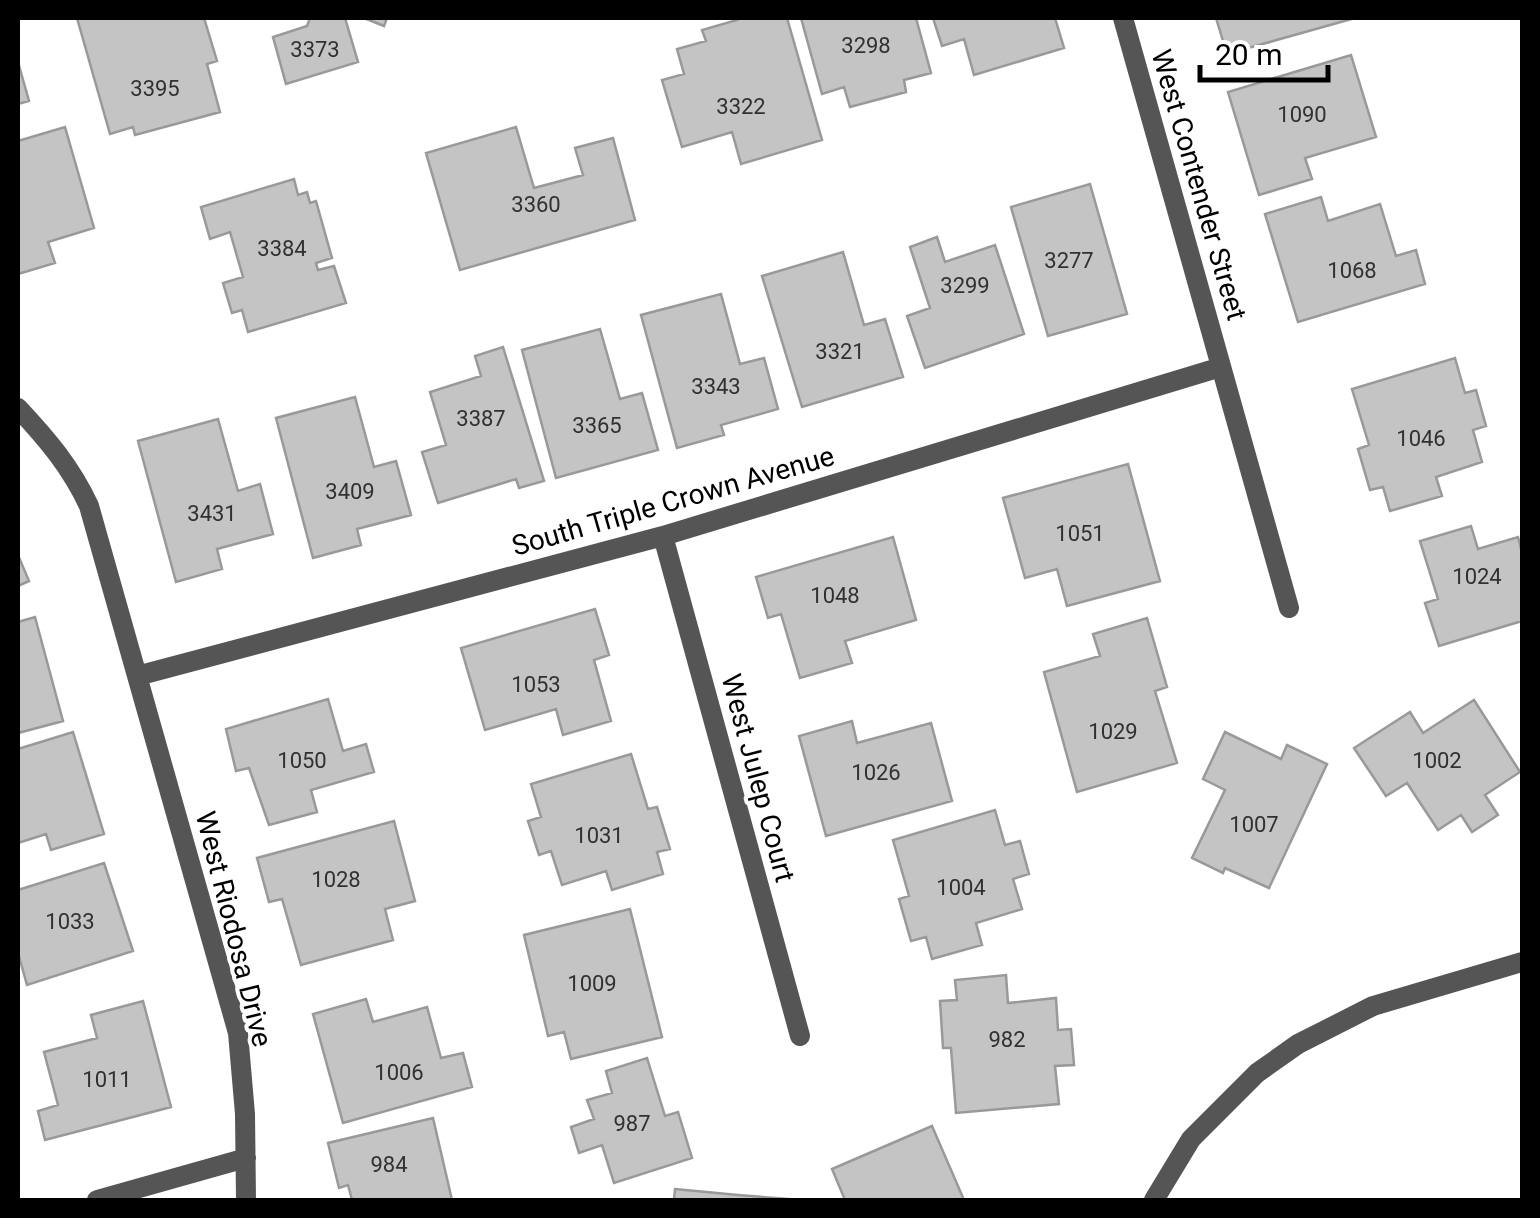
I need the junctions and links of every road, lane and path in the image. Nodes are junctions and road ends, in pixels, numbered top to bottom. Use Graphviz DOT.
graph roads {
  1 [pos="1123,18"];
  2 [pos="1222,367"];
  3 [pos="18,408"];
  4 [pos="662,536"];
  5 [pos="1289,608"];
  6 [pos="137,676"];
  7 [pos="1522,962"];
  8 [pos="800,1036"];
  9 [pos="246,1158"];
  10 [pos="97,1200"];
  11 [pos="246,1200"];
  12 [pos="1154,1200"];
  1 -- 2 [label="street, West Contender Street"];
  2 -- 4 [label="street, South Triple Crown Avenue"];
  2 -- 5 [label="street, West Contender Street"];
  3 -- 6 [label="street, West Riodosa Drive"];
  4 -- 6 [label="street, South Triple Crown Avenue"];
  4 -- 8 [label="street, West Julep Court"];
  6 -- 9 [label="street, West Riodosa Drive"];
  7 -- 12 [label="street"];
  9 -- 10 [label="street"];
  9 -- 11 [label="street, West Riodosa Drive"];
}
